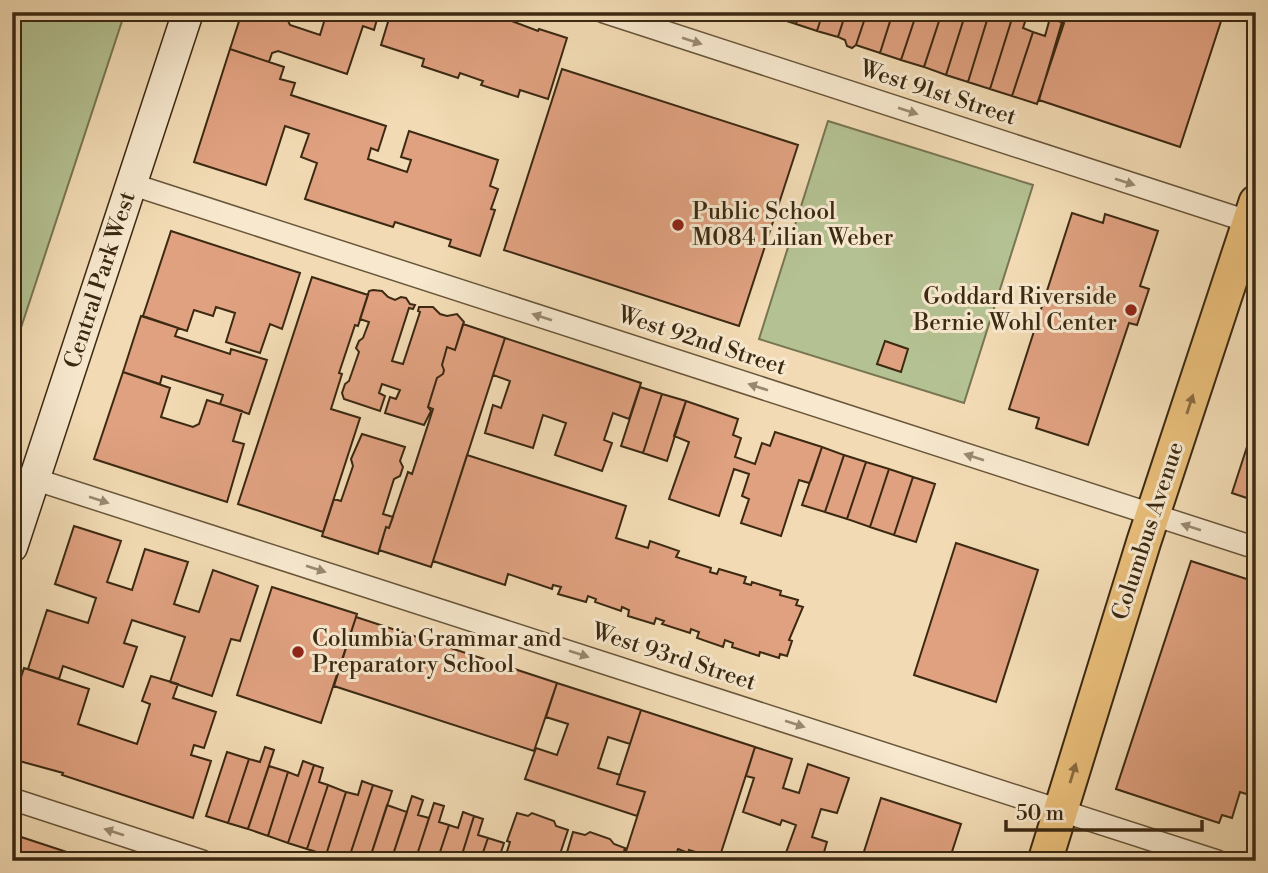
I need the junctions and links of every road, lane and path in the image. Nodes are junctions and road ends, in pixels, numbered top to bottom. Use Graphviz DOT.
graph roads {
  1 [pos="188,12"];
  2 [pos="604,12"];
  3 [pos="131,184"];
  4 [pos="1254,216"];
  5 [pos="34,479"];
  6 [pos="1153,515"];
  7 [pos="12,547"];
  8 [pos="1256,548"];
  9 [pos="12,799"];
  10 [pos="1062,810"];
  11 [pos="202,861"];
  12 [pos="1045,861"];
  13 [pos="1217,861"];
  1 -- 3 [label="main road, Central Park West"];
  2 -- 4 [label="street, West 91st Street, one-way"];
  3 -- 5 [label="main road, Central Park West"];
  6 -- 3 [label="street, West 92nd Street, one-way"];
  6 -- 4 [label="main road, Columbus Avenue, one-way"];
  5 -- 7 [label="main road, Central Park West"];
  5 -- 10 [label="street, West 93rd Street, one-way"];
  8 -- 6 [label="street, West 92nd Street, one-way"];
  10 -- 6 [label="main road, Columbus Avenue, one-way"];
  11 -- 9 [label="street, one-way"];
  10 -- 12 [label="main road, Columbus Avenue"];
  10 -- 13 [label="street, West 93rd Street"];
}
